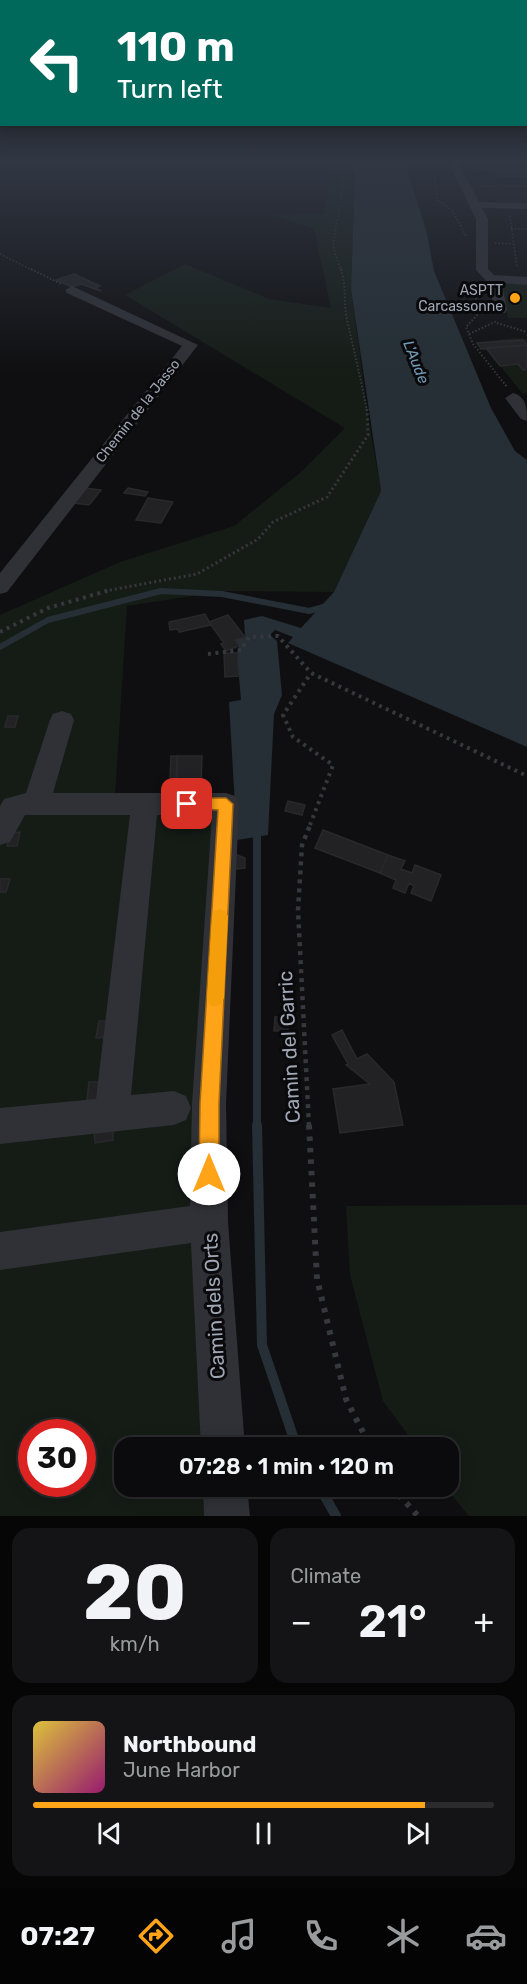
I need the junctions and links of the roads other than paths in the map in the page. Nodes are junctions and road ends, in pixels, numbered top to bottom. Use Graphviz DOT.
graph roads {
  1 [pos="482,233"];
  2 [pos="527,281"];
  3 [pos="491,282"];
  4 [pos="72,290"];
  5 [pos="498,316"];
  6 [pos="513,398"];
  7 [pos="527,416"];
  8 [pos="0,587"];
  9 [pos="62,720"];
  10 [pos="36,804"];
  11 [pos="156,804"];
  12 [pos="0,834"];
  13 [pos="174,1108"];
  14 [pos="112,1113"];
  15 [pos="0,1126"];
  16 [pos="209,1222"];
  17 [pos="0,1251"];
  18 [pos="222,1437"];
  19 [pos="226,1497"];
  20 [pos="227,1516"];
  1 -- 3 [label="street"];
  2 -- 3 [label="street"];
  3 -- 5 [label="street"];
  4 -- 8 [label="street, Chemin de la Jasso"];
  6 -- 7 [label="street"];
  9 -- 10 [label="street"];
  10 -- 11 [label="street"];
  10 -- 12 [label="street"];
  11 -- 14 [label="street"];
  11 -- 16 [label="street, Camin dels Orts"];
  13 -- 14 [label="street"];
  14 -- 15 [label="street"];
  16 -- 17 [label="street"];
  16 -- 18 [label="street, Camin dels Orts"];
  19 -- 20 [label="street"];
}
